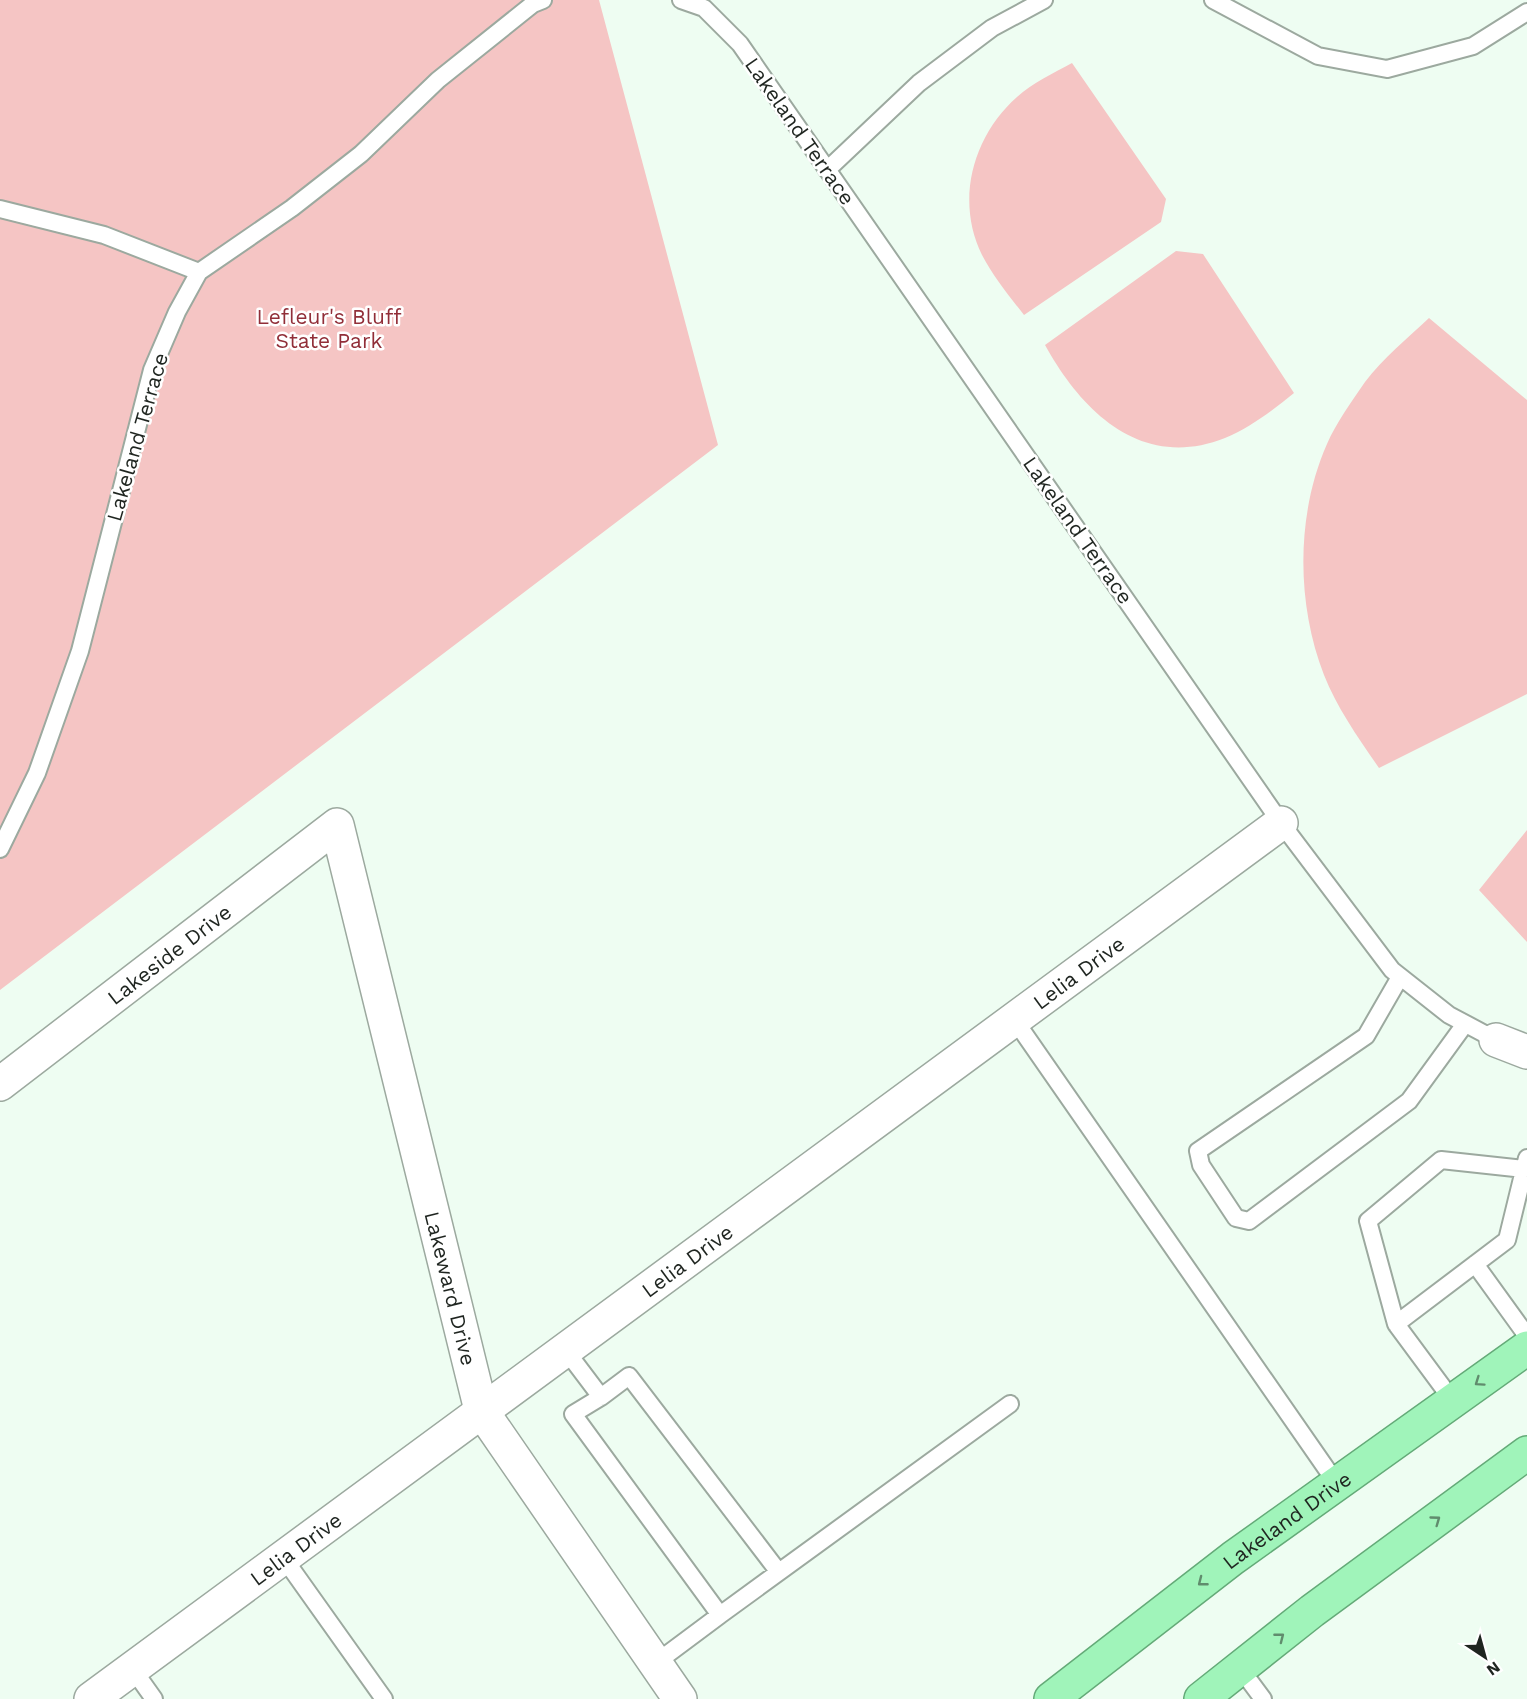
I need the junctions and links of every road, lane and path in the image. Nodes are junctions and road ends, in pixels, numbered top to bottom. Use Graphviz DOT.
graph roads {
  1 [pos="543,0"];
  2 [pos="681,0"];
  3 [pos="1044,0"];
  4 [pos="1213,0"];
  5 [pos="1527,12"];
  6 [pos="827,170"];
  7 [pos="0,209"];
  8 [pos="199,272"];
  9 [pos="1281,823"];
  10 [pos="337,825"];
  11 [pos="0,849"];
  12 [pos="1400,977"];
  13 [pos="1014,1019"];
  14 [pos="1466,1024"];
  15 [pos="1496,1040"];
  16 [pos="1527,1052"];
  17 [pos="0,1084"];
  18 [pos="1526,1163"];
  19 [pos="1475,1264"];
  20 [pos="1396,1324"];
  21 [pos="1527,1336"];
  22 [pos="564,1348"];
  23 [pos="1527,1348"];
  24 [pos="601,1397"];
  25 [pos="1453,1401"];
  26 [pos="1010,1404"];
  27 [pos="481,1410"];
  28 [pos="1525,1457"];
  29 [pos="1337,1484"];
  30 [pos="283,1557"];
  31 [pos="778,1571"];
  32 [pos="720,1615"];
  33 [pos="657,1662"];
  34 [pos="132,1668"];
  35 [pos="1240,1668"];
  36 [pos="91,1699"];
  37 [pos="154,1699"];
  38 [pos="384,1699"];
  39 [pos="680,1699"];
  40 [pos="1052,1699"];
  41 [pos="1201,1699"];
  42 [pos="1263,1699"];
  1 -- 8 [label="lane, Lakeland Terrace"];
  2 -- 6 [label="lane, Lakeland Terrace"];
  3 -- 6 [label="lane"];
  4 -- 5 [label="lane"];
  6 -- 9 [label="lane, Lakeland Terrace"];
  7 -- 8 [label="lane"];
  8 -- 11 [label="lane, Lakeland Terrace"];
  9 -- 12 [label="lane, Lakeland Terrace"];
  9 -- 13 [label="street, Lelia Drive"];
  10 -- 17 [label="street, Lakeside Drive"];
  10 -- 27 [label="street, Lakeward Drive"];
  12 -- 14 [label="lane, Lakeland Terrace"];
  12 -- 14 [label="lane"];
  13 -- 22 [label="street, Lelia Drive"];
  13 -- 29 [label="lane"];
  14 -- 15 [label="lane, Lakeland Terrace"];
  15 -- 16 [label="street"];
  18 -- 19 [label="lane"];
  18 -- 20 [label="lane"];
  19 -- 20 [label="lane"];
  19 -- 21 [label="lane"];
  20 -- 25 [label="lane"];
  22 -- 24 [label="lane"];
  22 -- 27 [label="street, Lelia Drive"];
  23 -- 25 [label="highway, Lakeland Drive, one-way"];
  24 -- 31 [label="lane"];
  24 -- 32 [label="lane"];
  25 -- 29 [label="highway, Lakeland Drive"];
  26 -- 31 [label="lane"];
  27 -- 30 [label="street, Lelia Drive"];
  27 -- 33 [label="street, Lakeward Drive"];
  35 -- 28 [label="highway, one-way"];
  29 -- 40 [label="highway, Lakeland Drive, one-way"];
  30 -- 34 [label="street, Lelia Drive"];
  30 -- 38 [label="lane"];
  31 -- 32 [label="lane"];
  32 -- 33 [label="lane"];
  33 -- 39 [label="street, Lakeward Drive"];
  34 -- 36 [label="street, Lelia Drive"];
  34 -- 37 [label="lane"];
  35 -- 41 [label="highway"];
  35 -- 42 [label="lane"];
}
